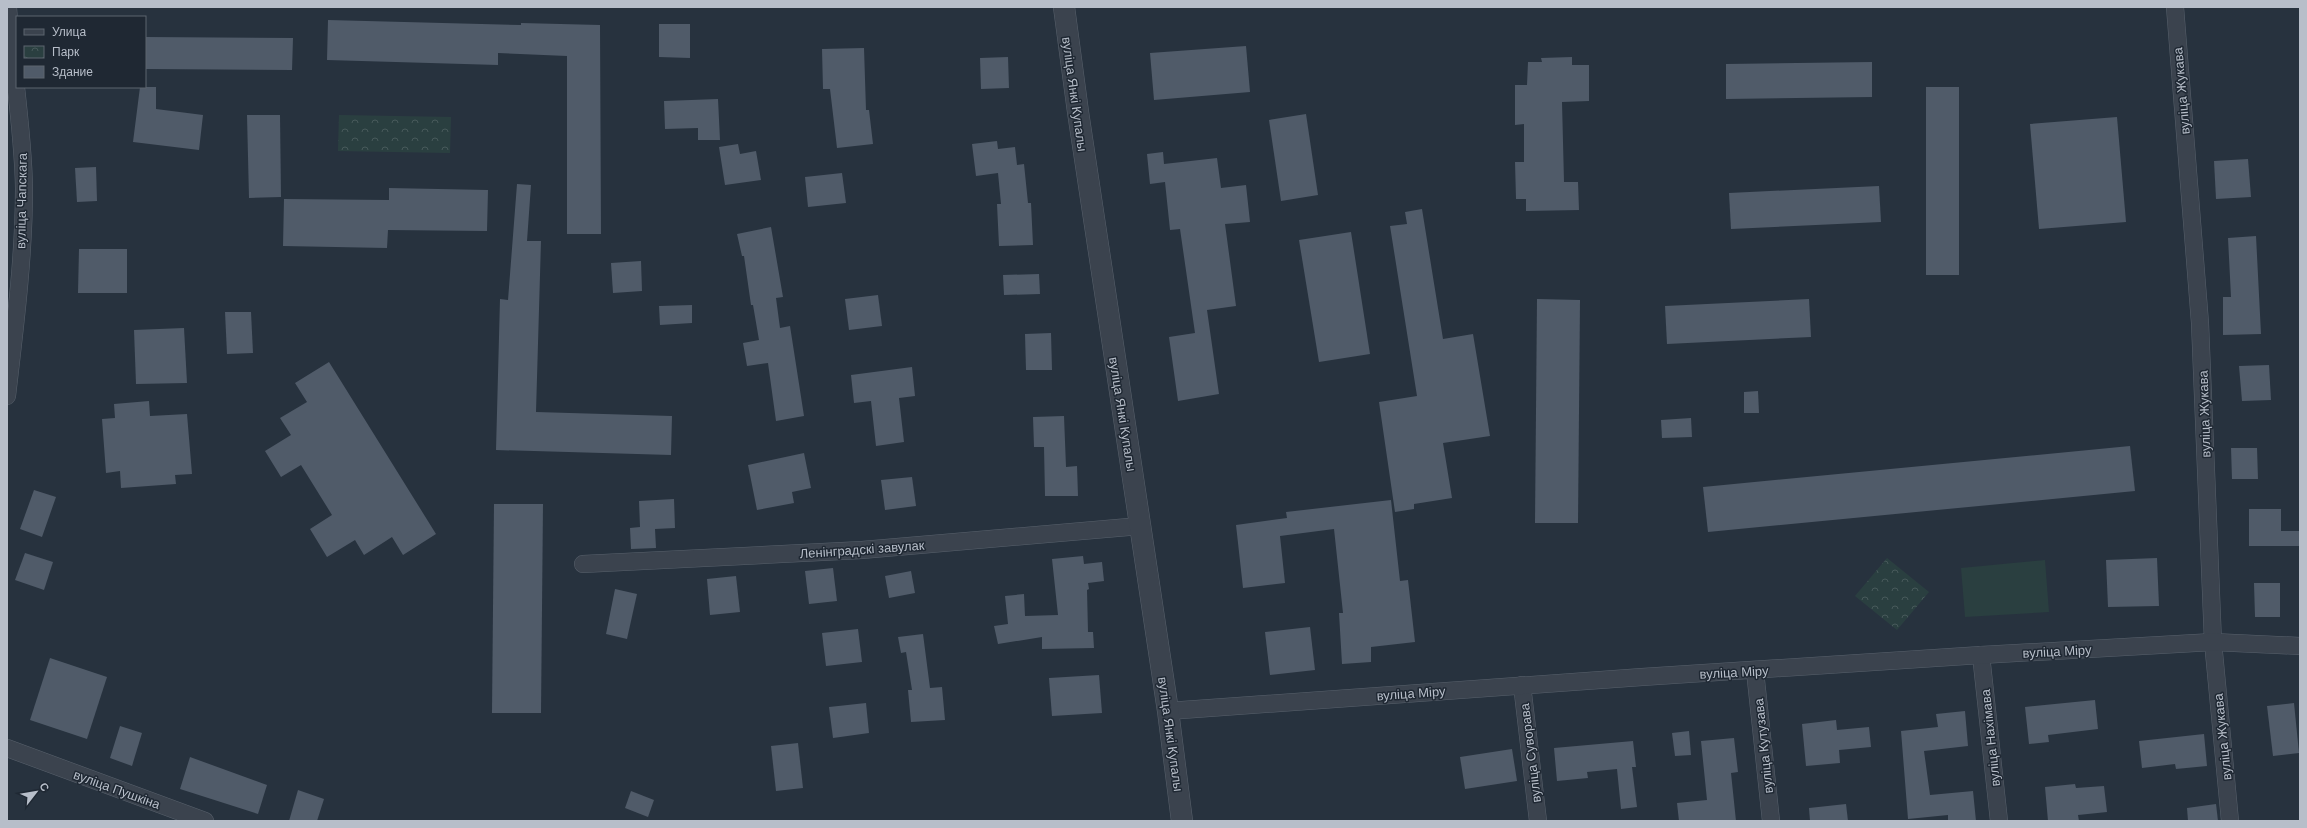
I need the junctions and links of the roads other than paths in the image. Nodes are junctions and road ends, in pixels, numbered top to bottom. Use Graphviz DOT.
graph roads {
  1 [pos="8,7"];
  2 [pos="1064,7"];
  3 [pos="2175,7"];
  4 [pos="16,77"];
  5 [pos="17,88"];
  6 [pos="7,396"];
  7 [pos="1140,526"];
  8 [pos="583,564"];
  9 [pos="2213,642"];
  10 [pos="2300,646"];
  11 [pos="1981,655"];
  12 [pos="1755,671"];
  13 [pos="1522,685"];
  14 [pos="1168,711"];
  15 [pos="7,748"];
  16 [pos="205,821"];
  17 [pos="1182,821"];
  18 [pos="1538,821"];
  19 [pos="1771,821"];
  20 [pos="1999,821"];
  21 [pos="2230,821"];
  1 -- 4 [label="street, вуліца Чапскага"];
  2 -- 7 [label="street, вуліца Янкі Купалы"];
  3 -- 9 [label="street, вуліца Жукава"];
  5 -- 6 [label="street, вуліца Чапскага"];
  7 -- 8 [label="street, Ленінградскі завулак"];
  7 -- 14 [label="street, вуліца Янкі Купалы"];
  9 -- 10 [label="street, вуліца Міру"];
  9 -- 11 [label="street, вуліца Міру"];
  9 -- 21 [label="street, вуліца Жукава"];
  11 -- 12 [label="street, вуліца Міру"];
  11 -- 20 [label="street, вуліца Нахімава"];
  12 -- 13 [label="street, вуліца Міру"];
  12 -- 19 [label="street, вуліца Кутузава"];
  13 -- 14 [label="street, вуліца Міру"];
  13 -- 18 [label="street, вуліца Суворава"];
  14 -- 17 [label="street, вуліца Янкі Купалы"];
  15 -- 16 [label="street, вуліца Пушкіна"];
}
